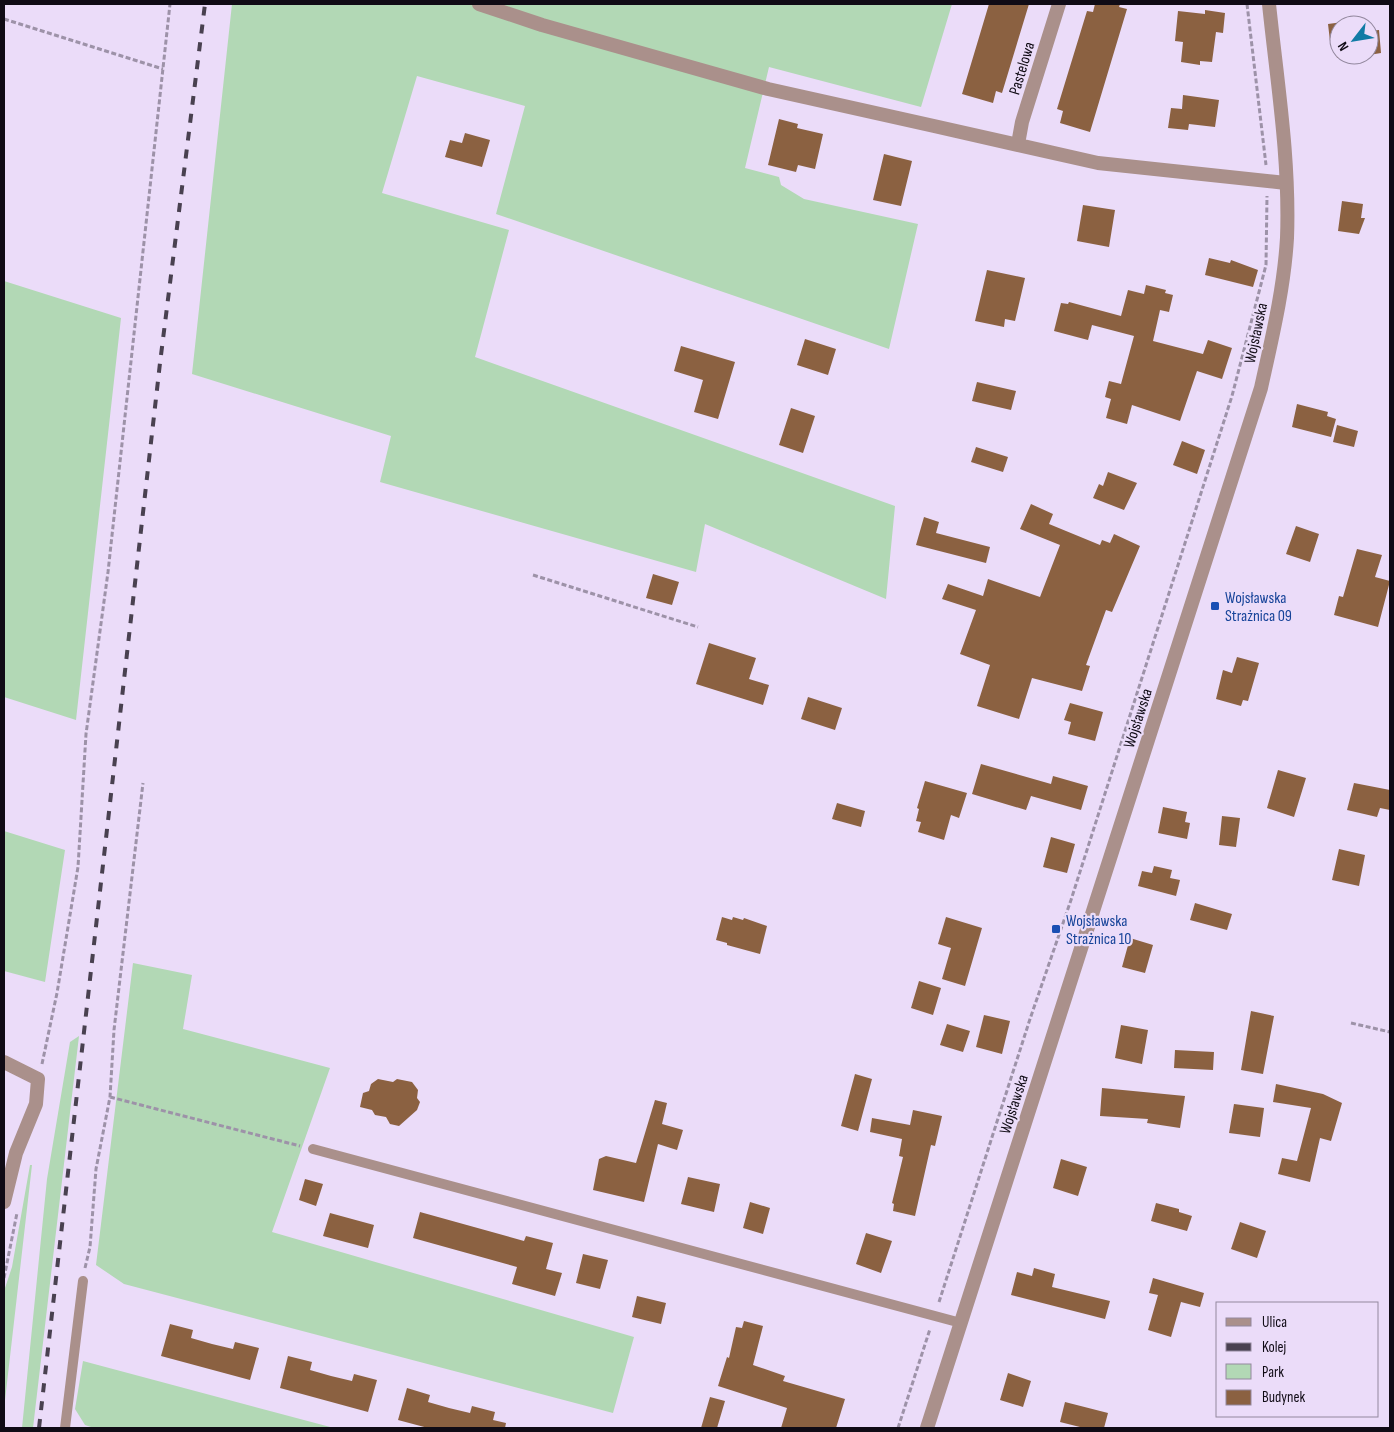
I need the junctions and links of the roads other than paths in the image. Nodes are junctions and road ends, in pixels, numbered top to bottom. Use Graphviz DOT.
graph roads {
  1 [pos="479,4"];
  2 [pos="1059,4"];
  3 [pos="1269,4"];
  4 [pos="1018,144"];
  5 [pos="1286,184"];
  6 [pos="4,1062"];
  7 [pos="313,1149"];
  8 [pos="7,1170"];
  9 [pos="4,1202"];
  10 [pos="83,1281"];
  11 [pos="961,1323"];
  12 [pos="65,1428"];
  13 [pos="927,1428"];
  1 -- 4 [label="street"];
  2 -- 4 [label="street, Pastelowa"];
  3 -- 5 [label="street, Wojsławska"];
  4 -- 5 [label="street"];
  5 -- 11 [label="street, Wojsławska"];
  6 -- 8 [label="street"];
  7 -- 11 [label="lane"];
  8 -- 9 [label="street"];
  10 -- 12 [label="lane"];
  11 -- 13 [label="street, Wojsławska"];
}
